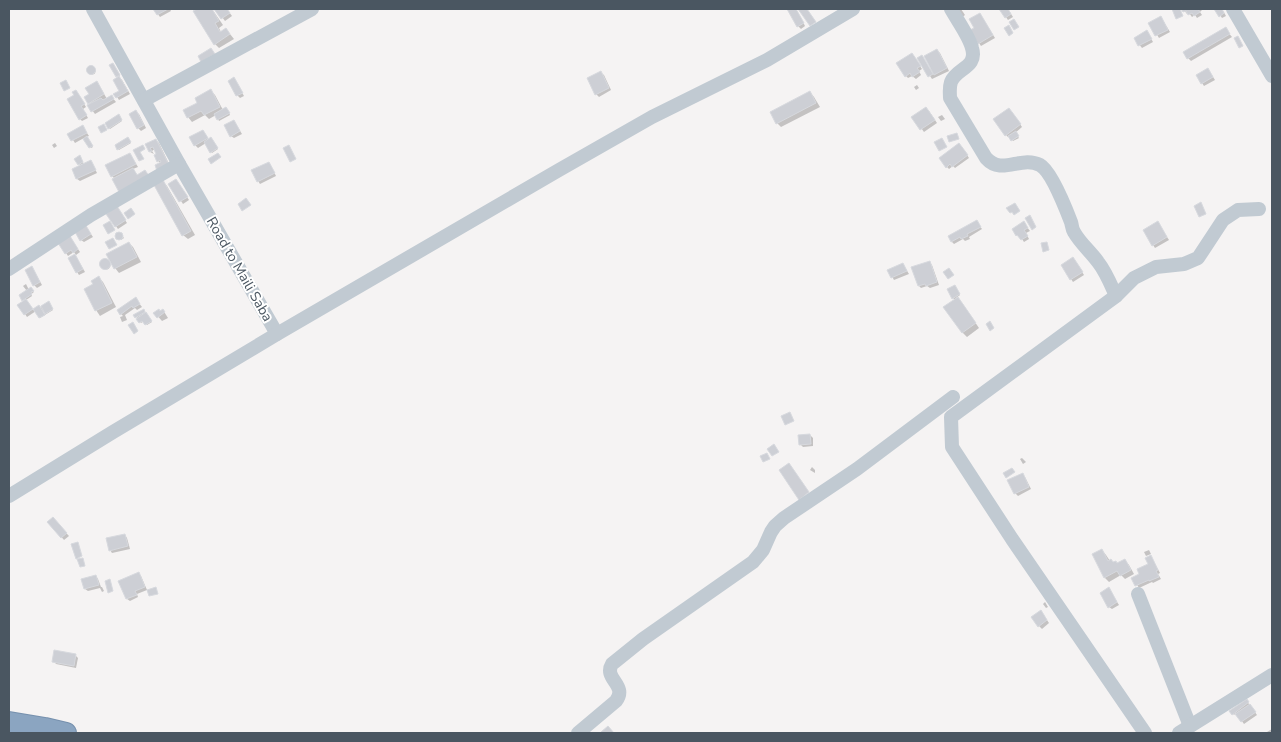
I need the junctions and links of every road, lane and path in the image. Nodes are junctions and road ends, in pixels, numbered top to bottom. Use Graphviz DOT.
graph roads {
  1 [pos="94,9"];
  2 [pos="312,9"];
  3 [pos="852,9"];
  4 [pos="951,9"];
  5 [pos="1233,9"];
  6 [pos="1272,76"];
  7 [pos="144,100"];
  8 [pos="179,164"];
  9 [pos="1258,209"];
  10 [pos="9,269"];
  11 [pos="1116,296"];
  12 [pos="277,334"];
  13 [pos="952,397"];
  14 [pos="9,496"];
  15 [pos="1138,594"];
  16 [pos="1272,675"];
  17 [pos="9,722"];
  18 [pos="1184,729"];
  19 [pos="66,733"];
  20 [pos="578,733"];
  21 [pos="1144,733"];
  1 -- 7 [label="street, Road to Maili Saba"];
  2 -- 7 [label="street"];
  3 -- 12 [label="street"];
  4 -- 11 [label="street"];
  5 -- 6 [label="street"];
  7 -- 8 [label="street, Road to Maili Saba"];
  8 -- 10 [label="street"];
  8 -- 12 [label="street, Road to Maili Saba"];
  9 -- 11 [label="street"];
  11 -- 21 [label="street"];
  12 -- 14 [label="street, Road to Maili Saba"];
  13 -- 20 [label="street"];
  15 -- 18 [label="street"];
  16 -- 18 [label="street"];
  17 -- 19 [label="highway"];
}
